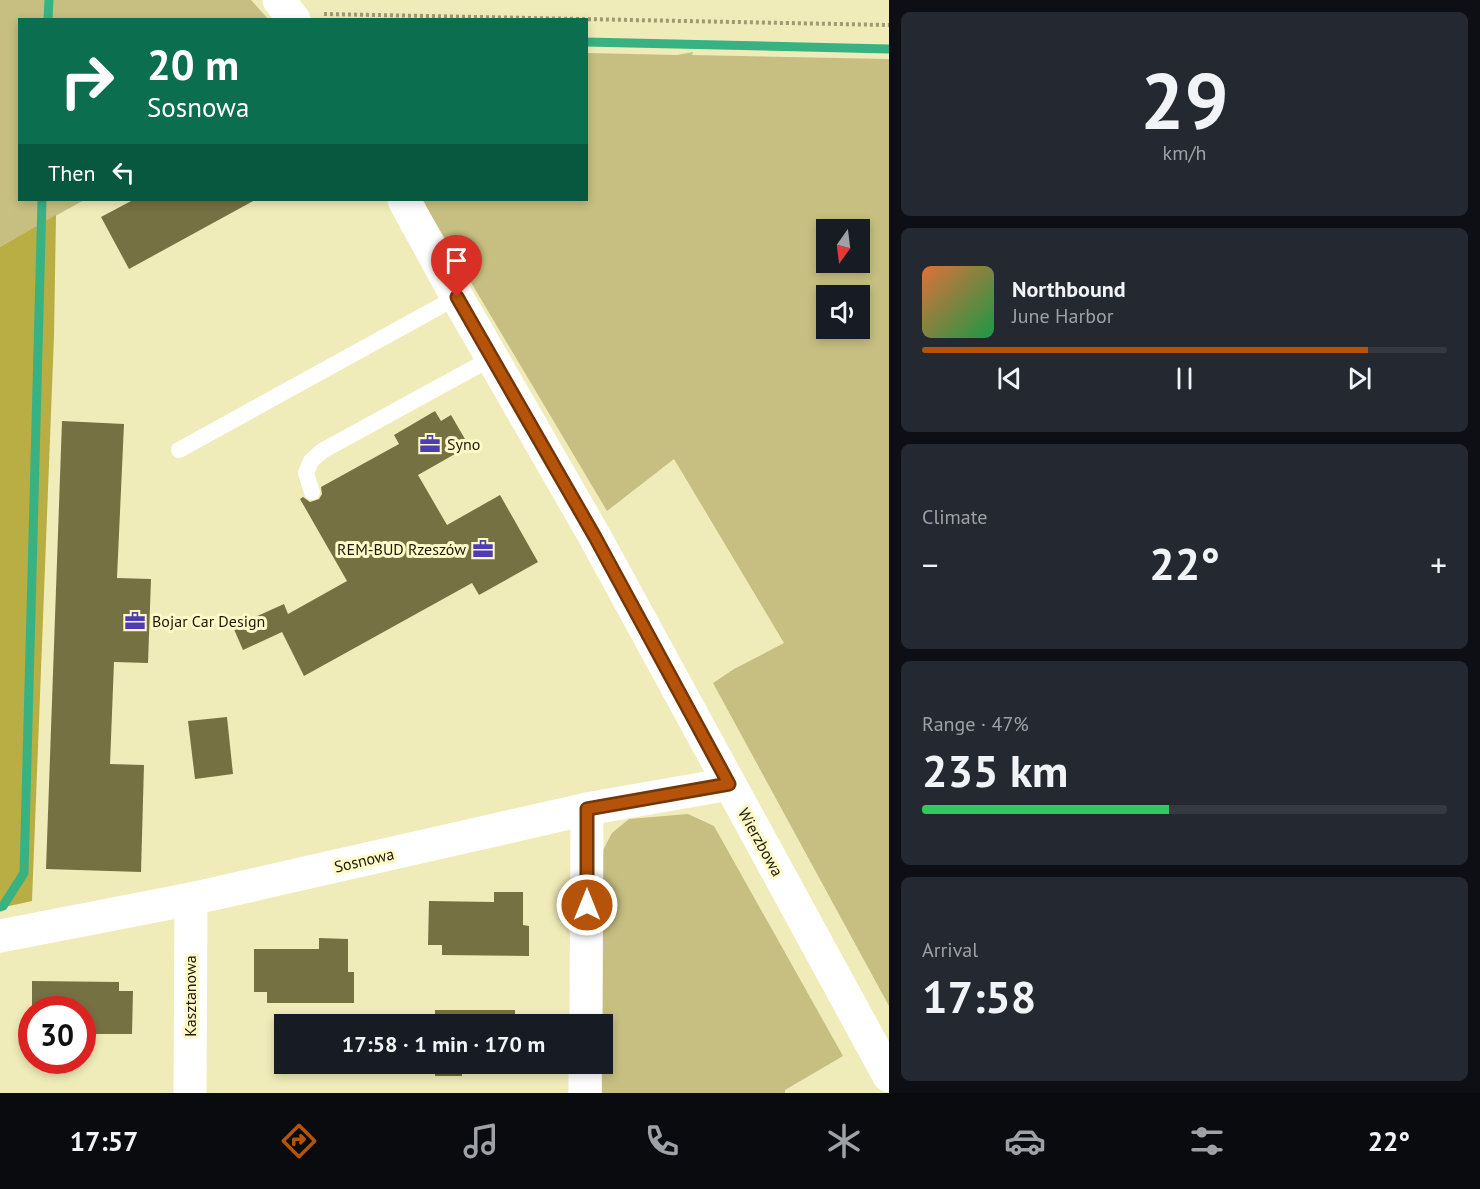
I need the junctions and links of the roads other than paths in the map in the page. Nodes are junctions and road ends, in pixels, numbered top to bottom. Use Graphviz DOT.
graph roads {
  1 [pos="405,201"];
  2 [pos="457,297"];
  3 [pos="492,358"];
  4 [pos="179,450"];
  5 [pos="312,492"];
  6 [pos="729,784"];
  7 [pos="587,809"];
  8 [pos="191,899"];
  9 [pos="0,936"];
  10 [pos="586,1014"];
  11 [pos="585,1074"];
  12 [pos="889,1076"];
  13 [pos="190,1093"];
  14 [pos="585,1093"];
  1 -- 2 [label="street, Wierzbowa"];
  2 -- 3 [label="street, Wierzbowa"];
  2 -- 4 [label="lane"];
  3 -- 5 [label="lane"];
  3 -- 6 [label="street, Wierzbowa"];
  6 -- 7 [label="street, Sosnowa"];
  6 -- 12 [label="street, Wierzbowa"];
  7 -- 8 [label="street, Sosnowa"];
  7 -- 10 [label="street"];
  8 -- 9 [label="street, Sosnowa"];
  8 -- 13 [label="street, Kasztanowa"];
  11 -- 14 [label="street"];
}
